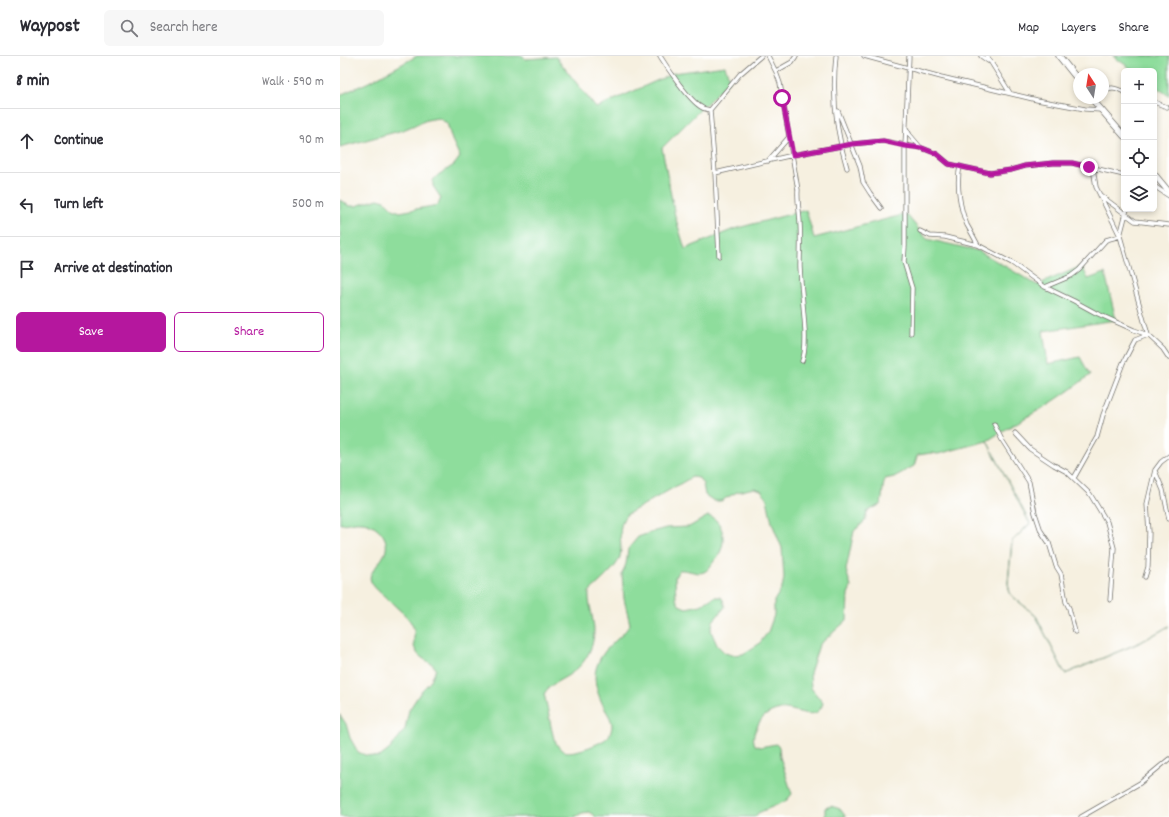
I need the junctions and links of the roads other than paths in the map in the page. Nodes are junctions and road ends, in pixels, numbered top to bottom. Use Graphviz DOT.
graph roads {
  1 [pos="660,56"];
  2 [pos="761,56"];
  3 [pos="768,56"];
  4 [pos="796,56"];
  5 [pos="836,56"];
  6 [pos="864,56"];
  7 [pos="909,56"];
  8 [pos="981,56"];
  9 [pos="987,56"];
  10 [pos="1059,56"];
  11 [pos="990,63"];
  12 [pos="909,68"];
  13 [pos="776,71"];
  14 [pos="1073,74"];
  15 [pos="1109,88"];
  16 [pos="1121,90"];
  17 [pos="1010,93"];
  18 [pos="1157,103"];
  19 [pos="1096,104"];
  20 [pos="836,106"];
  21 [pos="1167,106"];
  22 [pos="710,110"];
  23 [pos="1102,110"];
  24 [pos="906,127"];
  25 [pos="1121,132"];
  26 [pos="790,137"];
  27 [pos="852,144"];
  28 [pos="840,146"];
  29 [pos="905,146"];
  30 [pos="921,148"];
  31 [pos="793,155"];
  32 [pos="768,161"];
  33 [pos="960,166"];
  34 [pos="846,168"];
  35 [pos="1093,168"];
  36 [pos="715,174"];
  37 [pos="1121,174"];
  38 [pos="1156,176"];
  39 [pos="1157,188"];
  40 [pos="1169,192"];
  41 [pos="1100,194"];
  42 [pos="1169,196"];
  43 [pos="881,208"];
  44 [pos="1126,212"];
  45 [pos="1126,215"];
  46 [pos="1169,225"];
  47 [pos="920,231"];
  48 [pos="1120,236"];
  49 [pos="978,245"];
  50 [pos="719,256"];
  51 [pos="1045,288"];
  52 [pos="911,333"];
  53 [pos="1148,335"];
  54 [pos="1163,349"];
  55 [pos="1169,351"];
  56 [pos="1169,358"];
  57 [pos="802,361"];
  58 [pos="994,424"];
  59 [pos="1015,433"];
  60 [pos="1169,456"];
  61 [pos="1155,470"];
  62 [pos="1074,478"];
  63 [pos="1169,519"];
  64 [pos="1145,577"];
  65 [pos="1110,600"];
  66 [pos="1075,632"];
  67 [pos="1169,759"];
  68 [pos="1081,817"];
  1 -- 22 [label="street"];
  2 -- 22 [label="street"];
  3 -- 13 [label="street"];
  4 -- 13 [label="street"];
  5 -- 20 [label="street"];
  6 -- 12 [label="street"];
  7 -- 12 [label="street"];
  8 -- 11 [label="street"];
  9 -- 11 [label="street"];
  10 -- 14 [label="main road"];
  11 -- 17 [label="street"];
  12 -- 17 [label="street"];
  12 -- 24 [label="street"];
  13 -- 26 [label="street"];
  15 -- 16 [label="street"];
  17 -- 23 [label="street"];
  18 -- 21 [label="street"];
  19 -- 23 [label="main road"];
  20 -- 27 [label="street"];
  20 -- 28 [label="street"];
  22 -- 36 [label="street"];
  23 -- 25 [label="main road"];
  24 -- 29 [label="street"];
  24 -- 30 [label="street"];
  26 -- 31 [label="street"];
  26 -- 32 [label="street"];
  27 -- 28 [label="street"];
  27 -- 29 [label="street"];
  27 -- 43 [label="street"];
  28 -- 31 [label="street"];
  28 -- 34 [label="street"];
  29 -- 30 [label="street"];
  29 -- 52 [label="street"];
  30 -- 33 [label="street"];
  31 -- 32 [label="street"];
  31 -- 57 [label="street"];
  32 -- 36 [label="street"];
  33 -- 35 [label="street"];
  33 -- 49 [label="street"];
  35 -- 37 [label="street"];
  35 -- 41 [label="street"];
  36 -- 50 [label="street"];
  38 -- 40 [label="main road"];
  39 -- 42 [label="street"];
  41 -- 45 [label="street"];
  41 -- 48 [label="street"];
  44 -- 45 [label="street"];
  45 -- 46 [label="street"];
  45 -- 48 [label="street"];
  47 -- 49 [label="street"];
  48 -- 51 [label="street"];
  48 -- 53 [label="street"];
  49 -- 51 [label="street"];
  51 -- 53 [label="street"];
  53 -- 54 [label="street"];
  53 -- 62 [label="street"];
  54 -- 55 [label="street"];
  54 -- 56 [label="street"];
  58 -- 66 [label="street"];
  59 -- 62 [label="street"];
  60 -- 61 [label="street"];
  61 -- 63 [label="street"];
  61 -- 64 [label="street"];
  62 -- 65 [label="street"];
  67 -- 68 [label="street"];
}
